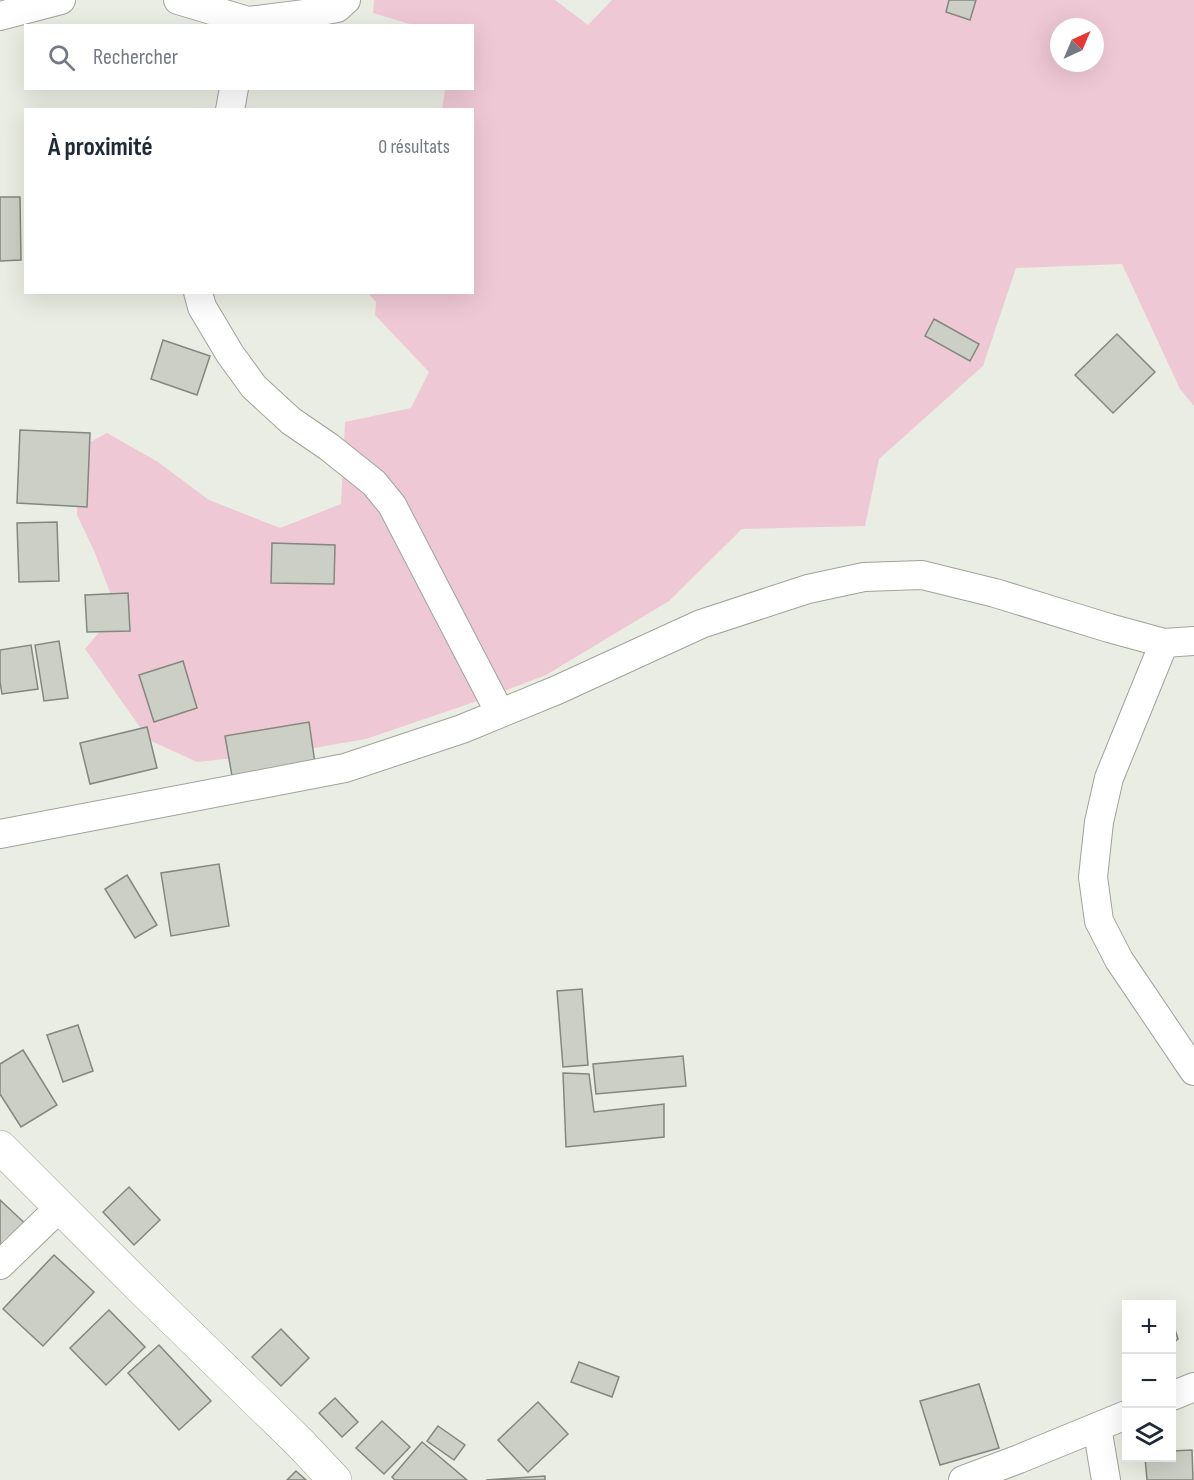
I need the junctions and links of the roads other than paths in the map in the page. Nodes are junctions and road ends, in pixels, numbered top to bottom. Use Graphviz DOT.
graph roads {
  1 [pos="61,0"];
  2 [pos="178,0"];
  3 [pos="346,0"];
  4 [pos="0,16"];
  5 [pos="248,23"];
  6 [pos="234,90"];
  7 [pos="230,108"];
  8 [pos="199,294"];
  9 [pos="1194,641"];
  10 [pos="1164,643"];
  11 [pos="500,713"];
  12 [pos="0,834"];
  13 [pos="1194,1071"];
  14 [pos="0,1147"];
  15 [pos="60,1207"];
  16 [pos="0,1265"];
  17 [pos="1194,1387"];
  18 [pos="1176,1394"];
  19 [pos="1122,1417"];
  20 [pos="1097,1427"];
  21 [pos="335,1480"];
  22 [pos="963,1480"];
  23 [pos="1106,1480"];
  1 -- 4 [label="street"];
  2 -- 5 [label="street"];
  3 -- 5 [label="street"];
  6 -- 7 [label="street"];
  8 -- 11 [label="street"];
  9 -- 10 [label="street"];
  10 -- 11 [label="street"];
  10 -- 13 [label="street"];
  11 -- 12 [label="street"];
  14 -- 15 [label="street"];
  15 -- 16 [label="street"];
  15 -- 21 [label="street"];
  17 -- 18 [label="street"];
  19 -- 20 [label="street"];
  20 -- 22 [label="street"];
  20 -- 23 [label="street"];
}
